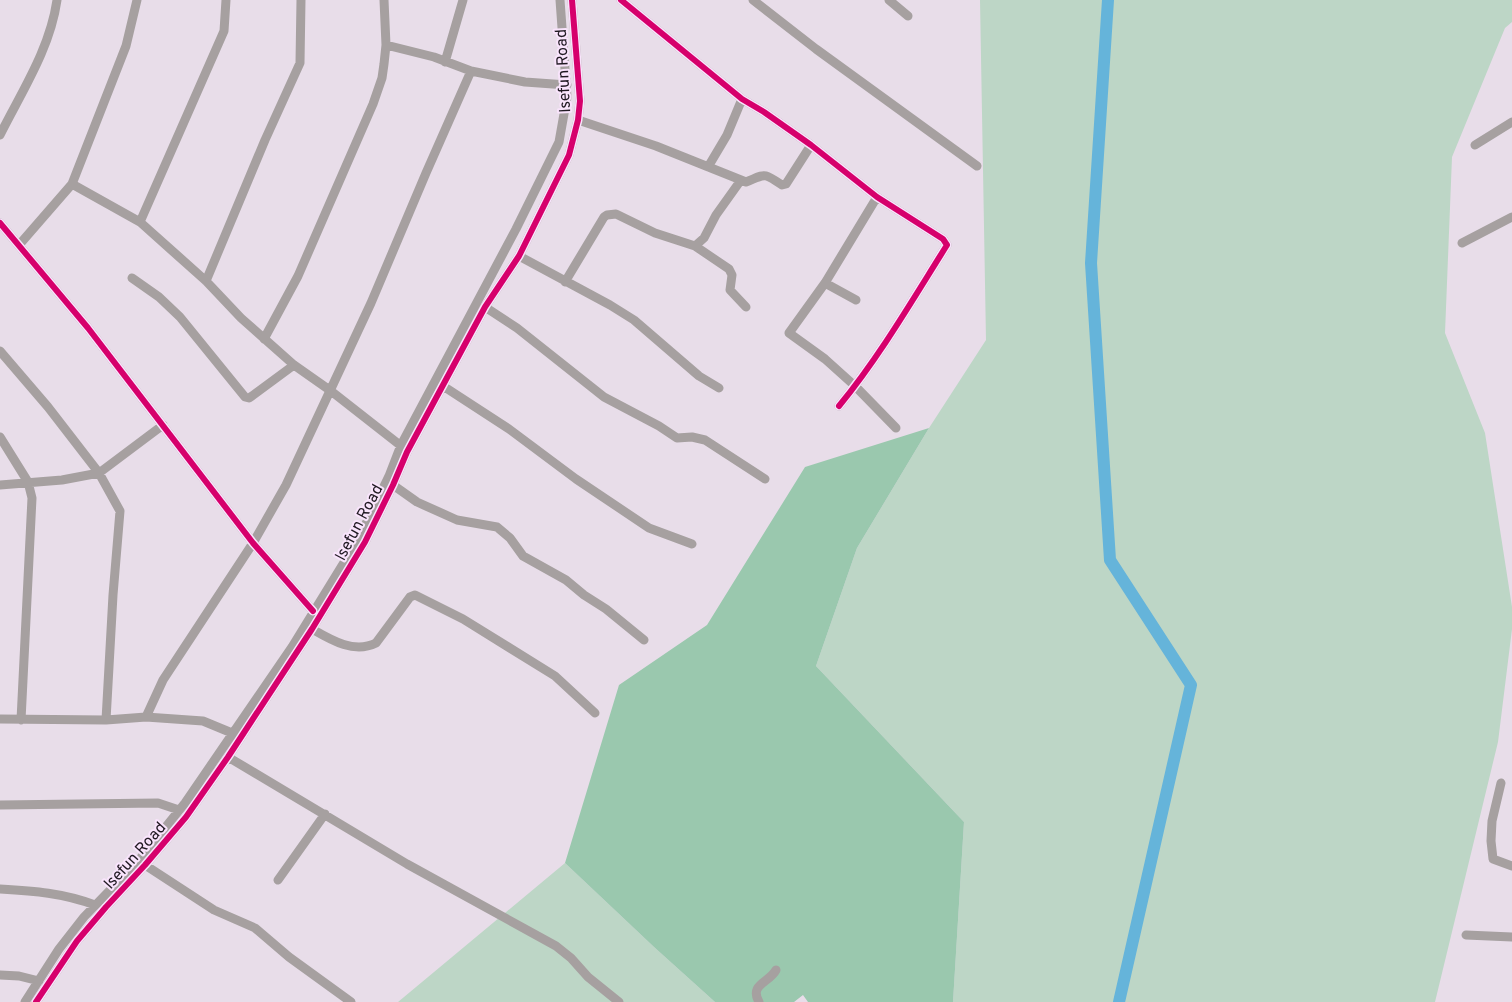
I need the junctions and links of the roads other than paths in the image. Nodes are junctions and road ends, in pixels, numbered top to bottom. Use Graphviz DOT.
graph roads {
  1 [pos="57,0"];
  2 [pos="137,0"];
  3 [pos="226,0"];
  4 [pos="301,0"];
  5 [pos="384,0"];
  6 [pos="463,0"];
  7 [pos="560,0"];
  8 [pos="572,0"];
  9 [pos="621,0"];
  10 [pos="753,0"];
  11 [pos="889,0"];
  12 [pos="631,4"];
  13 [pos="908,16"];
  14 [pos="386,45"];
  15 [pos="445,62"];
  16 [pos="472,71"];
  17 [pos="567,85"];
  18 [pos="742,99"];
  19 [pos="578,120"];
  20 [pos="1512,122"];
  21 [pos="0,135"];
  22 [pos="811,145"];
  23 [pos="1475,145"];
  24 [pos="976,166"];
  25 [pos="708,167"];
  26 [pos="741,180"];
  27 [pos="72,184"];
  28 [pos="877,197"];
  29 [pos="1512,216"];
  30 [pos="0,222"];
  31 [pos="140,222"];
  32 [pos="1462,243"];
  33 [pos="19,245"];
  34 [pos="695,246"];
  35 [pos="519,256"];
  36 [pos="132,278"];
  37 [pos="206,281"];
  38 [pos="565,282"];
  39 [pos="825,283"];
  40 [pos="856,300"];
  41 [pos="485,307"];
  42 [pos="746,307"];
  43 [pos="264,339"];
  44 [pos="0,351"];
  45 [pos="294,365"];
  46 [pos="443,386"];
  47 [pos="855,386"];
  48 [pos="719,388"];
  49 [pos="331,391"];
  50 [pos="839,406"];
  51 [pos="163,424"];
  52 [pos="896,428"];
  53 [pos="0,437"];
  54 [pos="404,449"];
  55 [pos="98,473"];
  56 [pos="766,479"];
  57 [pos="28,482"];
  58 [pos="0,485"];
  59 [pos="393,486"];
  60 [pos="253,543"];
  61 [pos="692,544"];
  62 [pos="314,611"];
  63 [pos="312,629"];
  64 [pos="644,640"];
  65 [pos="595,714"];
  66 [pos="146,717"];
  67 [pos="0,719"];
  68 [pos="20,720"];
  69 [pos="106,720"];
  70 [pos="232,733"];
  71 [pos="228,757"];
  72 [pos="1501,783"];
  73 [pos="0,805"];
  74 [pos="179,810"];
  75 [pos="325,814"];
  76 [pos="145,865"];
  77 [pos="1512,866"];
  78 [pos="278,880"];
  79 [pos="0,889"];
  80 [pos="95,906"];
  81 [pos="1466,934"];
  82 [pos="1512,938"];
  83 [pos="776,970"];
  84 [pos="0,975"];
  85 [pos="38,981"];
  86 [pos="25,1002"];
  87 [pos="36,1002"];
  88 [pos="350,1002"];
  89 [pos="619,1002"];
  90 [pos="759,1002"];
  1 -- 21 [label="street"];
  2 -- 27 [label="street"];
  3 -- 31 [label="street"];
  4 -- 37 [label="street"];
  5 -- 14 [label="street"];
  6 -- 15 [label="street"];
  7 -- 17 [label="street, Isefun Road"];
  8 -- 19 [label="street, Isefun Road"];
  9 -- 12 [label="street"];
  10 -- 24 [label="street"];
  11 -- 13 [label="street"];
  12 -- 18 [label="street"];
  14 -- 15 [label="street"];
  14 -- 43 [label="street"];
  15 -- 16 [label="street"];
  16 -- 17 [label="street"];
  16 -- 49 [label="street"];
  17 -- 54 [label="street, Isefun Road"];
  18 -- 22 [label="street"];
  18 -- 25 [label="street"];
  19 -- 25 [label="street"];
  19 -- 35 [label="street, Isefun Road"];
  20 -- 23 [label="street"];
  22 -- 26 [label="street"];
  22 -- 28 [label="street"];
  25 -- 26 [label="street"];
  26 -- 34 [label="street"];
  27 -- 31 [label="street"];
  27 -- 33 [label="street"];
  28 -- 39 [label="street"];
  28 -- 47 [label="street"];
  29 -- 32 [label="street"];
  30 -- 33 [label="street"];
  31 -- 37 [label="street"];
  33 -- 51 [label="street"];
  34 -- 38 [label="street"];
  34 -- 42 [label="street"];
  35 -- 38 [label="street"];
  35 -- 41 [label="street, Isefun Road"];
  36 -- 45 [label="street"];
  37 -- 43 [label="street"];
  38 -- 48 [label="street"];
  39 -- 40 [label="street"];
  39 -- 47 [label="street"];
  41 -- 46 [label="street, Isefun Road"];
  41 -- 56 [label="street"];
  43 -- 45 [label="street"];
  44 -- 55 [label="street"];
  45 -- 49 [label="street"];
  46 -- 54 [label="street, Isefun Road"];
  46 -- 61 [label="street"];
  47 -- 50 [label="street"];
  47 -- 52 [label="street"];
  49 -- 54 [label="street"];
  49 -- 60 [label="street"];
  51 -- 55 [label="street"];
  51 -- 60 [label="street"];
  53 -- 57 [label="street"];
  54 -- 59 [label="street, Isefun Road"];
  54 -- 62 [label="street, Isefun Road"];
  55 -- 57 [label="street"];
  55 -- 69 [label="street"];
  57 -- 58 [label="street"];
  57 -- 68 [label="street"];
  59 -- 63 [label="street, Isefun Road"];
  59 -- 64 [label="street"];
  60 -- 62 [label="street"];
  60 -- 66 [label="street"];
  62 -- 70 [label="street, Isefun Road"];
  63 -- 65 [label="street"];
  63 -- 71 [label="street, Isefun Road"];
  66 -- 69 [label="street"];
  66 -- 70 [label="street"];
  67 -- 68 [label="street"];
  68 -- 69 [label="street"];
  70 -- 74 [label="street, Isefun Road"];
  71 -- 75 [label="street"];
  71 -- 76 [label="street, Isefun Road"];
  72 -- 77 [label="street"];
  73 -- 74 [label="street"];
  74 -- 80 [label="street, Isefun Road"];
  75 -- 78 [label="street"];
  75 -- 89 [label="street"];
  76 -- 87 [label="street, Isefun Road"];
  76 -- 88 [label="street"];
  79 -- 80 [label="street"];
  80 -- 85 [label="street, Isefun Road"];
  81 -- 82 [label="street"];
  83 -- 90 [label="street"];
  84 -- 85 [label="street"];
  85 -- 86 [label="street, Isefun Road"];
}
